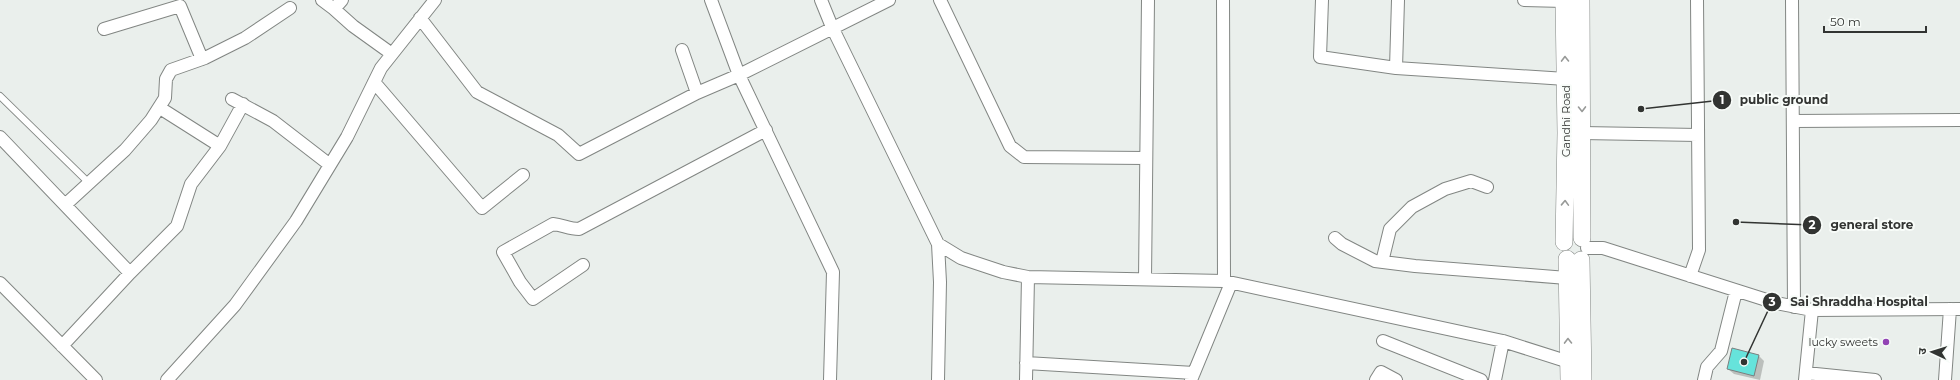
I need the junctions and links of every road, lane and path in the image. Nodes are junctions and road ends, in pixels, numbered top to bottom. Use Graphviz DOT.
graph roads {
  1 [pos="322,0"];
  2 [pos="435,0"];
  3 [pos="711,0"];
  4 [pos="821,0"];
  5 [pos="890,0"];
  6 [pos="940,0"];
  7 [pos="1148,0"];
  8 [pos="1223,0"];
  9 [pos="1322,0"];
  10 [pos="1398,0"];
  11 [pos="1524,0"];
  12 [pos="1570,0"];
  13 [pos="1697,0"];
  14 [pos="1792,0"];
  15 [pos="180,3"];
  16 [pos="338,4"];
  17 [pos="290,8"];
  18 [pos="420,18"];
  19 [pos="832,27"];
  20 [pos="104,29"];
  21 [pos="682,50"];
  22 [pos="392,54"];
  23 [pos="202,59"];
  24 [pos="1396,68"];
  25 [pos="739,75"];
  26 [pos="1566,79"];
  27 [pos="374,82"];
  28 [pos="697,93"];
  29 [pos="0,96"];
  30 [pos="160,108"];
  31 [pos="1960,120"];
  32 [pos="1793,121"];
  33 [pos="766,130"];
  34 [pos="1582,134"];
  35 [pos="1698,135"];
  36 [pos="0,137"];
  37 [pos="220,146"];
  38 [pos="1146,158"];
  39 [pos="330,165"];
  40 [pos="524,175"];
  41 [pos="89,183"];
  42 [pos="1486,187"];
  43 [pos="65,205"];
  44 [pos="1335,238"];
  45 [pos="938,244"];
  46 [pos="1579,251"];
  47 [pos="1382,262"];
  48 [pos="583,265"];
  49 [pos="130,272"];
  50 [pos="1690,276"];
  51 [pos="1028,277"];
  52 [pos="1567,278"];
  53 [pos="1145,280"];
  54 [pos="1227,282"];
  55 [pos="0,283"];
  56 [pos="1736,291"];
  57 [pos="1794,307"];
  58 [pos="1955,309"];
  59 [pos="1812,310"];
  60 [pos="1383,341"];
  61 [pos="1503,341"];
  62 [pos="62,346"];
  63 [pos="1569,362"];
  64 [pos="1026,363"];
  65 [pos="1193,376"];
  66 [pos="1806,377"];
  67 [pos="96,380"];
  68 [pos="167,380"];
  69 [pos="830,380"];
  70 [pos="938,380"];
  71 [pos="1026,380"];
  72 [pos="1376,380"];
  73 [pos="1396,380"];
  74 [pos="1481,380"];
  75 [pos="1494,380"];
  76 [pos="1569,380"];
  77 [pos="1583,380"];
  78 [pos="1704,380"];
  79 [pos="1875,380"];
  80 [pos="1945,380"];
  1 -- 16 [label="street"];
  2 -- 18 [label="street"];
  3 -- 25 [label="street"];
  4 -- 19 [label="street"];
  5 -- 19 [label="street"];
  6 -- 38 [label="street"];
  7 -- 38 [label="street"];
  8 -- 54 [label="street"];
  9 -- 24 [label="street"];
  10 -- 24 [label="street"];
  11 -- 12 [label="street"];
  26 -- 12 [label="main road, Gandhi Road, one-way"];
  12 -- 34 [label="main road, Gandhi Road, one-way"];
  13 -- 35 [label="street"];
  14 -- 32 [label="street"];
  15 -- 20 [label="street"];
  15 -- 23 [label="street"];
  16 -- 22 [label="street"];
  17 -- 23 [label="street"];
  18 -- 22 [label="street"];
  18 -- 28 [label="street"];
  19 -- 25 [label="street"];
  19 -- 45 [label="street"];
  21 -- 28 [label="street"];
  22 -- 27 [label="street"];
  23 -- 30 [label="street"];
  24 -- 26 [label="street"];
  25 -- 28 [label="street"];
  25 -- 33 [label="street"];
  46 -- 26 [label="main road, Gandhi Road, one-way"];
  27 -- 39 [label="street"];
  27 -- 40 [label="street"];
  29 -- 41 [label="lane"];
  30 -- 37 [label="street"];
  30 -- 41 [label="street"];
  31 -- 32 [label="street"];
  32 -- 57 [label="street"];
  33 -- 48 [label="street"];
  33 -- 69 [label="street"];
  34 -- 35 [label="street"];
  34 -- 46 [label="main road, Gandhi Road"];
  35 -- 50 [label="street"];
  36 -- 43 [label="street"];
  37 -- 39 [label="street"];
  37 -- 49 [label="street"];
  38 -- 53 [label="street"];
  39 -- 68 [label="street"];
  41 -- 43 [label="street"];
  42 -- 47 [label="street"];
  43 -- 49 [label="street"];
  44 -- 47 [label="street"];
  45 -- 51 [label="street"];
  45 -- 70 [label="street"];
  46 -- 50 [label="street"];
  46 -- 52 [label="main road, Gandhi Road"];
  46 -- 77 [label="main road, Gandhi Road"];
  47 -- 52 [label="street"];
  49 -- 62 [label="street"];
  50 -- 56 [label="street"];
  51 -- 53 [label="street"];
  51 -- 64 [label="street"];
  63 -- 52 [label="main road, Gandhi Road, one-way"];
  53 -- 54 [label="street"];
  54 -- 61 [label="street"];
  54 -- 65 [label="street"];
  55 -- 62 [label="street"];
  56 -- 57 [label="street"];
  56 -- 78 [label="street"];
  57 -- 59 [label="street"];
  58 -- 59 [label="street"];
  58 -- 80 [label="street"];
  59 -- 66 [label="street"];
  60 -- 74 [label="street"];
  61 -- 63 [label="street"];
  61 -- 75 [label="street"];
  62 -- 67 [label="street"];
  63 -- 76 [label="main road, Gandhi Road"];
  64 -- 65 [label="street"];
  64 -- 71 [label="street"];
  66 -- 79 [label="street"];
  72 -- 73 [label="street"];
}
